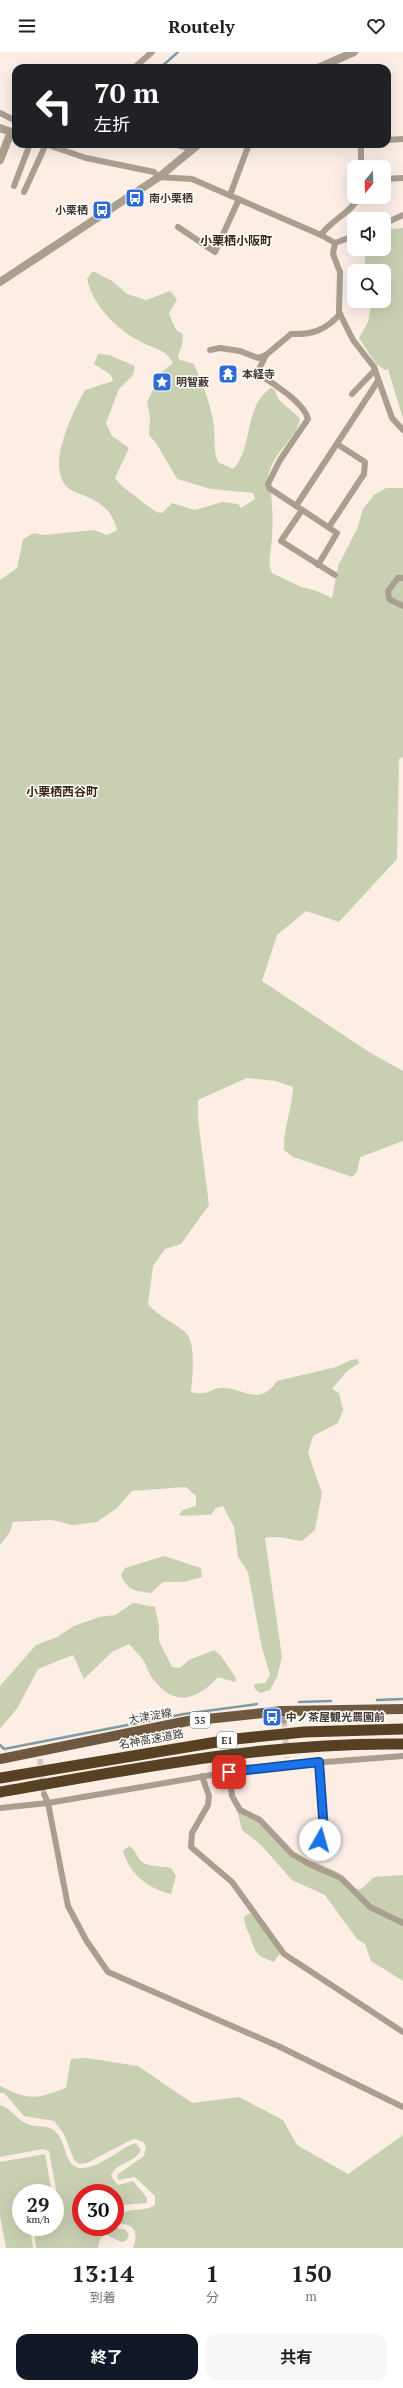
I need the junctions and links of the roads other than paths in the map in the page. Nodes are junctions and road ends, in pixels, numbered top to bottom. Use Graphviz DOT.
graph roads {
  1 [pos="152,52"];
  2 [pos="354,52"];
  3 [pos="138,64"];
  4 [pos="327,64"];
  5 [pos="0,113"];
  6 [pos="12,118"];
  7 [pos="0,128"];
  8 [pos="12,132"];
  9 [pos="12,137"];
  10 [pos="403,139"];
  11 [pos="391,140"];
  12 [pos="28,148"];
  13 [pos="44,148"];
  14 [pos="57,148"];
  15 [pos="194,148"];
  16 [pos="248,148"];
  17 [pos="361,148"];
  18 [pos="0,160"];
  19 [pos="361,160"];
  20 [pos="159,177"];
  21 [pos="403,178"];
  22 [pos="391,179"];
  23 [pos="14,186"];
  24 [pos="24,192"];
  25 [pos="230,195"];
  26 [pos="239,199"];
  27 [pos="354,204"];
  28 [pos="403,215"];
  29 [pos="391,221"];
  30 [pos="178,227"];
  31 [pos="321,235"];
  32 [pos="347,240"];
  33 [pos="335,243"];
  34 [pos="0,282"];
  35 [pos="340,314"];
  36 [pos="210,350"];
  37 [pos="266,355"];
  38 [pos="374,370"];
  39 [pos="378,381"];
  40 [pos="352,394"];
  41 [pos="403,430"];
  42 [pos="337,444"];
  43 [pos="299,508"];
  44 [pos="329,527"];
  45 [pos="318,565"];
  46 [pos="335,575"];
  47 [pos="403,578"];
  48 [pos="403,606"];
  49 [pos="403,1709"];
  50 [pos="403,1729"];
  51 [pos="403,1744"];
  52 [pos="403,1756"];
  53 [pos="0,1759"];
  54 [pos="319,1762"];
  55 [pos="229,1772"];
  56 [pos="202,1776"];
  57 [pos="0,1778"];
  58 [pos="0,1792"];
  59 [pos="44,1794"];
  60 [pos="48,1803"];
  61 [pos="0,1808"];
  62 [pos="320,1840"];
  63 [pos="403,1923"];
  64 [pos="403,2032"];
  65 [pos="403,2107"];
  1 -- 3 [label="street"];
  2 -- 4 [label="street"];
  5 -- 6 [label="street"];
  7 -- 8 [label="street"];
  9 -- 18 [label="street"];
  10 -- 11 [label="street"];
  12 -- 23 [label="street"];
  13 -- 24 [label="street"];
  14 -- 20 [label="street"];
  15 -- 20 [label="street"];
  16 -- 25 [label="street"];
  17 -- 19 [label="street"];
  20 -- 25 [label="street"];
  20 -- 34 [label="street"];
  21 -- 22 [label="street"];
  25 -- 26 [label="street"];
  26 -- 30 [label="street"];
  26 -- 31 [label="street"];
  27 -- 31 [label="street"];
  28 -- 29 [label="street"];
  31 -- 33 [label="street"];
  32 -- 33 [label="street"];
  33 -- 35 [label="street"];
  35 -- 37 [label="street"];
  35 -- 38 [label="street"];
  36 -- 37 [label="street"];
  37 -- 43 [label="street"];
  38 -- 39 [label="street"];
  38 -- 40 [label="street"];
  39 -- 41 [label="street"];
  39 -- 42 [label="street"];
  42 -- 43 [label="street"];
  42 -- 44 [label="street"];
  43 -- 44 [label="street"];
  43 -- 45 [label="street"];
  44 -- 45 [label="street"];
  45 -- 46 [label="street"];
  47 -- 48 [label="street"];
  49 -- 53 [label="main road, 大津淀線 / 35"];
  50 -- 57 [label="highway, 名神高速道路 / E1"];
  51 -- 58 [label="highway, E1"];
  52 -- 54 [label="street"];
  54 -- 55 [label="street"];
  54 -- 62 [label="street"];
  55 -- 56 [label="street"];
  55 -- 63 [label="street"];
  56 -- 60 [label="street"];
  56 -- 64 [label="street"];
  59 -- 60 [label="street"];
  60 -- 61 [label="street"];
  60 -- 65 [label="street"];
}
